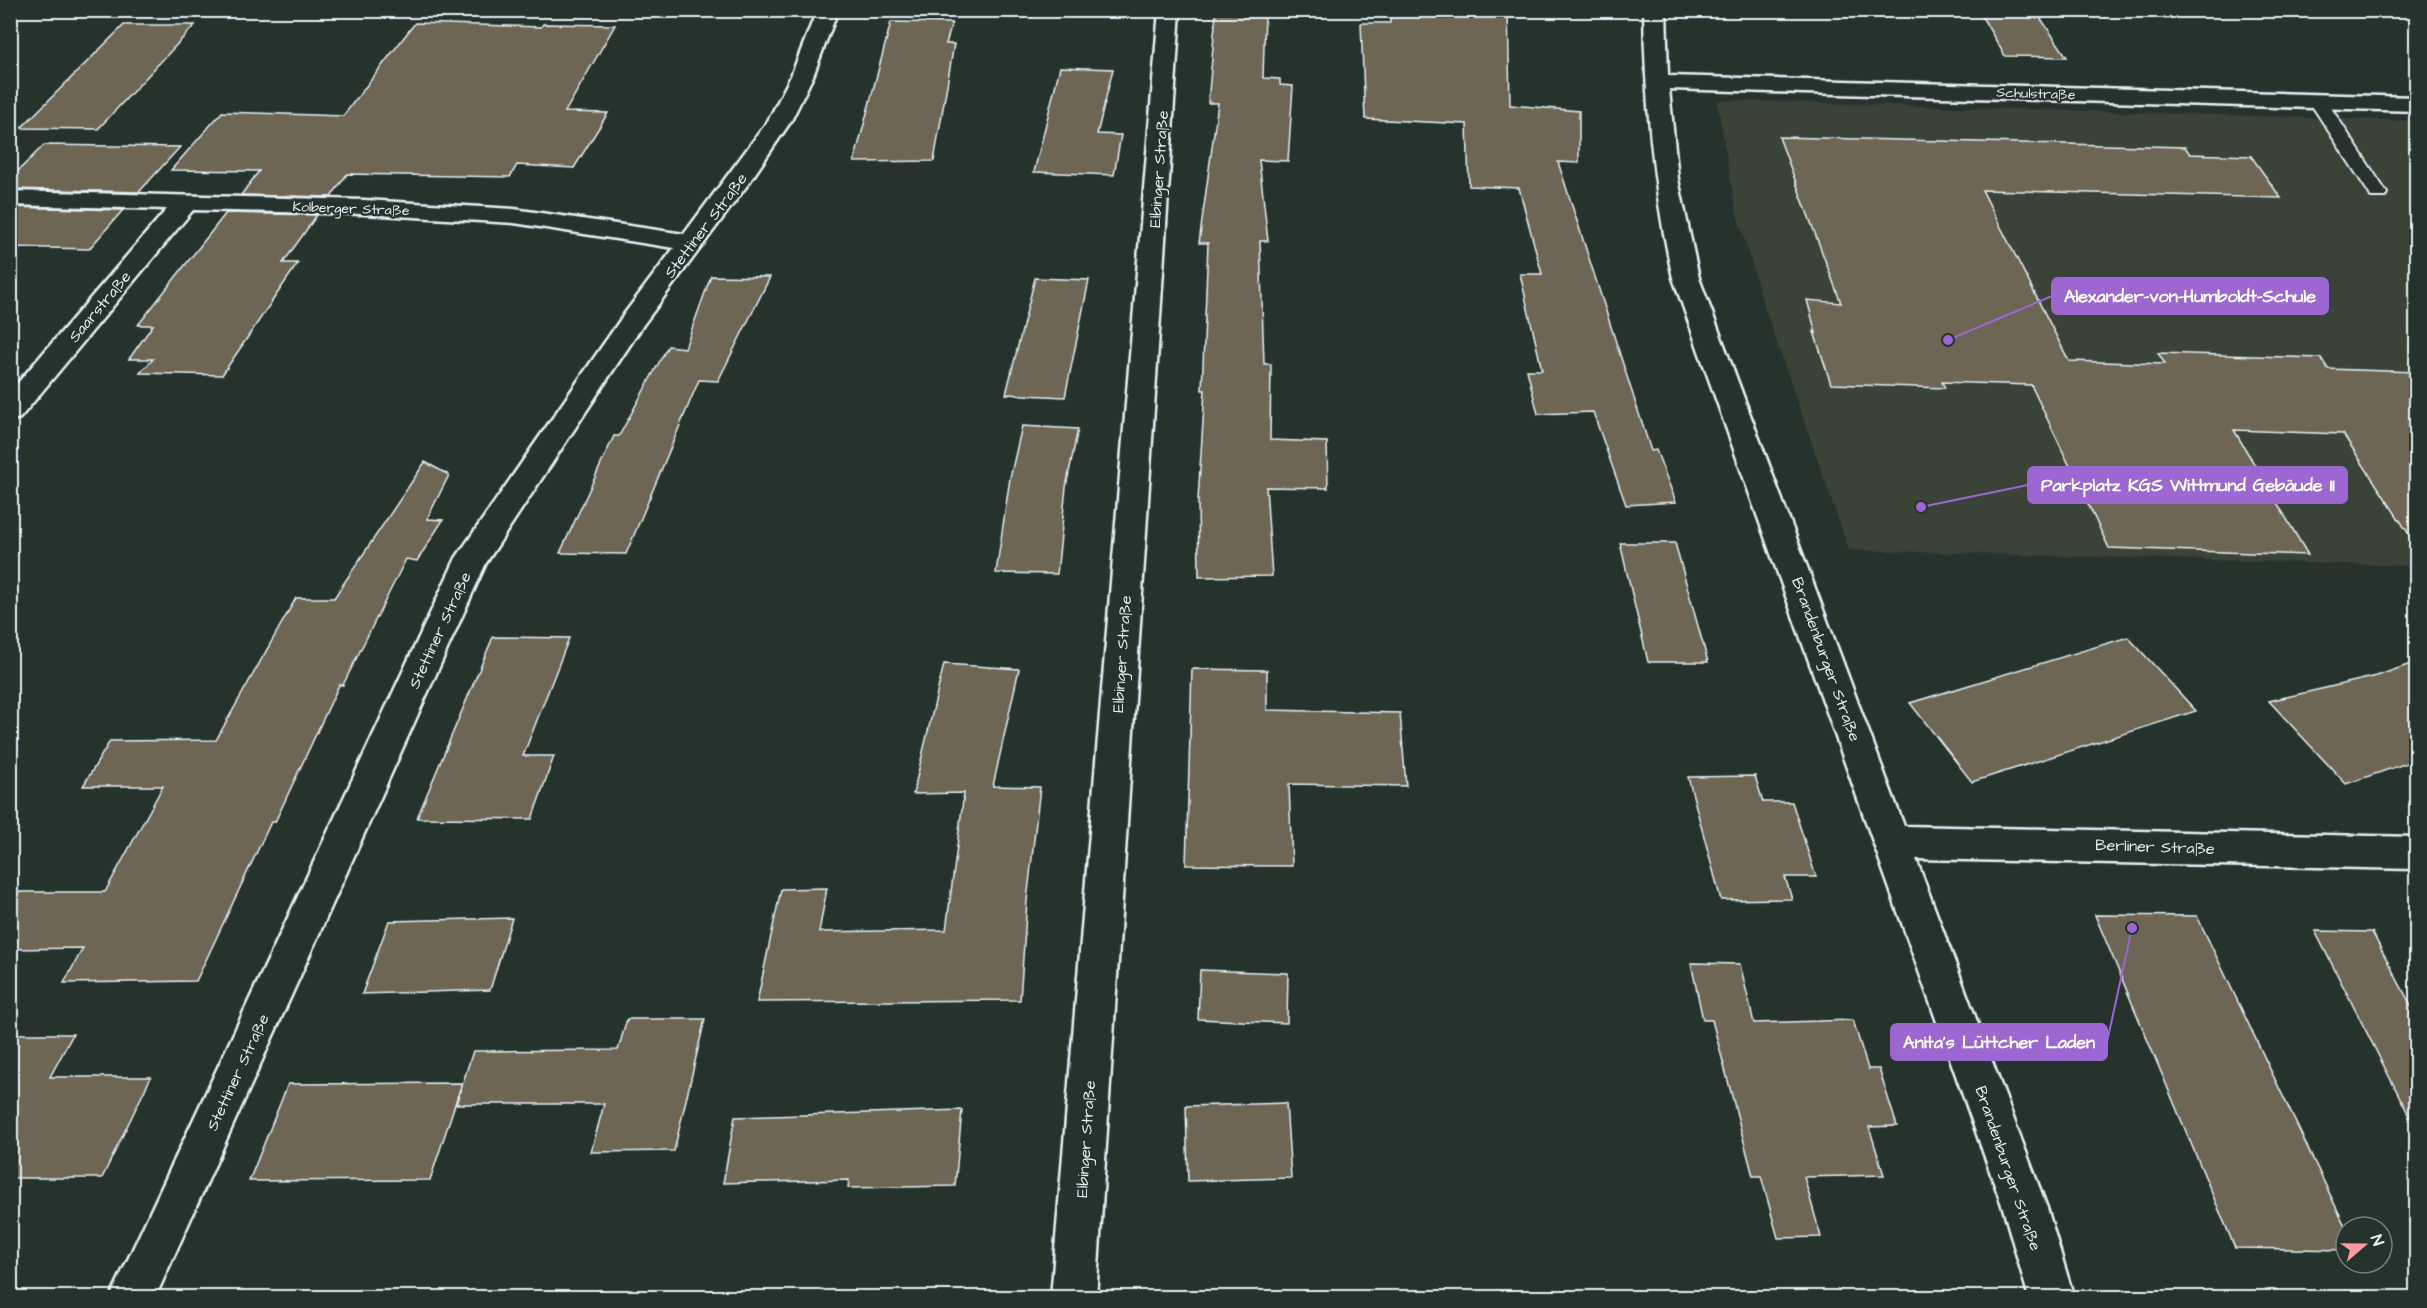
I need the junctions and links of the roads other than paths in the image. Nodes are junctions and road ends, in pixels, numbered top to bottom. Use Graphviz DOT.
graph roads {
  1 [pos="828,10"];
  2 [pos="1170,10"];
  3 [pos="1655,10"];
  4 [pos="1656,82"];
  5 [pos="2318,101"];
  6 [pos="2416,104"];
  7 [pos="2378,193"];
  8 [pos="10,198"];
  9 [pos="187,201"];
  10 [pos="690,243"];
  11 [pos="10,411"];
  12 [pos="1893,842"];
  13 [pos="2416,853"];
  14 [pos="132,1298"];
  15 [pos="1072,1298"];
  16 [pos="2052,1298"];
  1 -- 10 [label="street, Stettiner Straße"];
  2 -- 15 [label="street, Elbinger Straße"];
  3 -- 4 [label="street, Brandenburger Straße"];
  4 -- 5 [label="street, Schulstraße"];
  4 -- 12 [label="street, Brandenburger Straße"];
  5 -- 6 [label="street, Schulstraße"];
  5 -- 7 [label="lane"];
  8 -- 9 [label="street, Kolberger Straße"];
  9 -- 10 [label="street, Kolberger Straße"];
  9 -- 11 [label="street, Saarstraße"];
  10 -- 14 [label="street, Stettiner Straße"];
  12 -- 13 [label="street, Berliner Straße"];
  12 -- 16 [label="street, Brandenburger Straße"];
}
